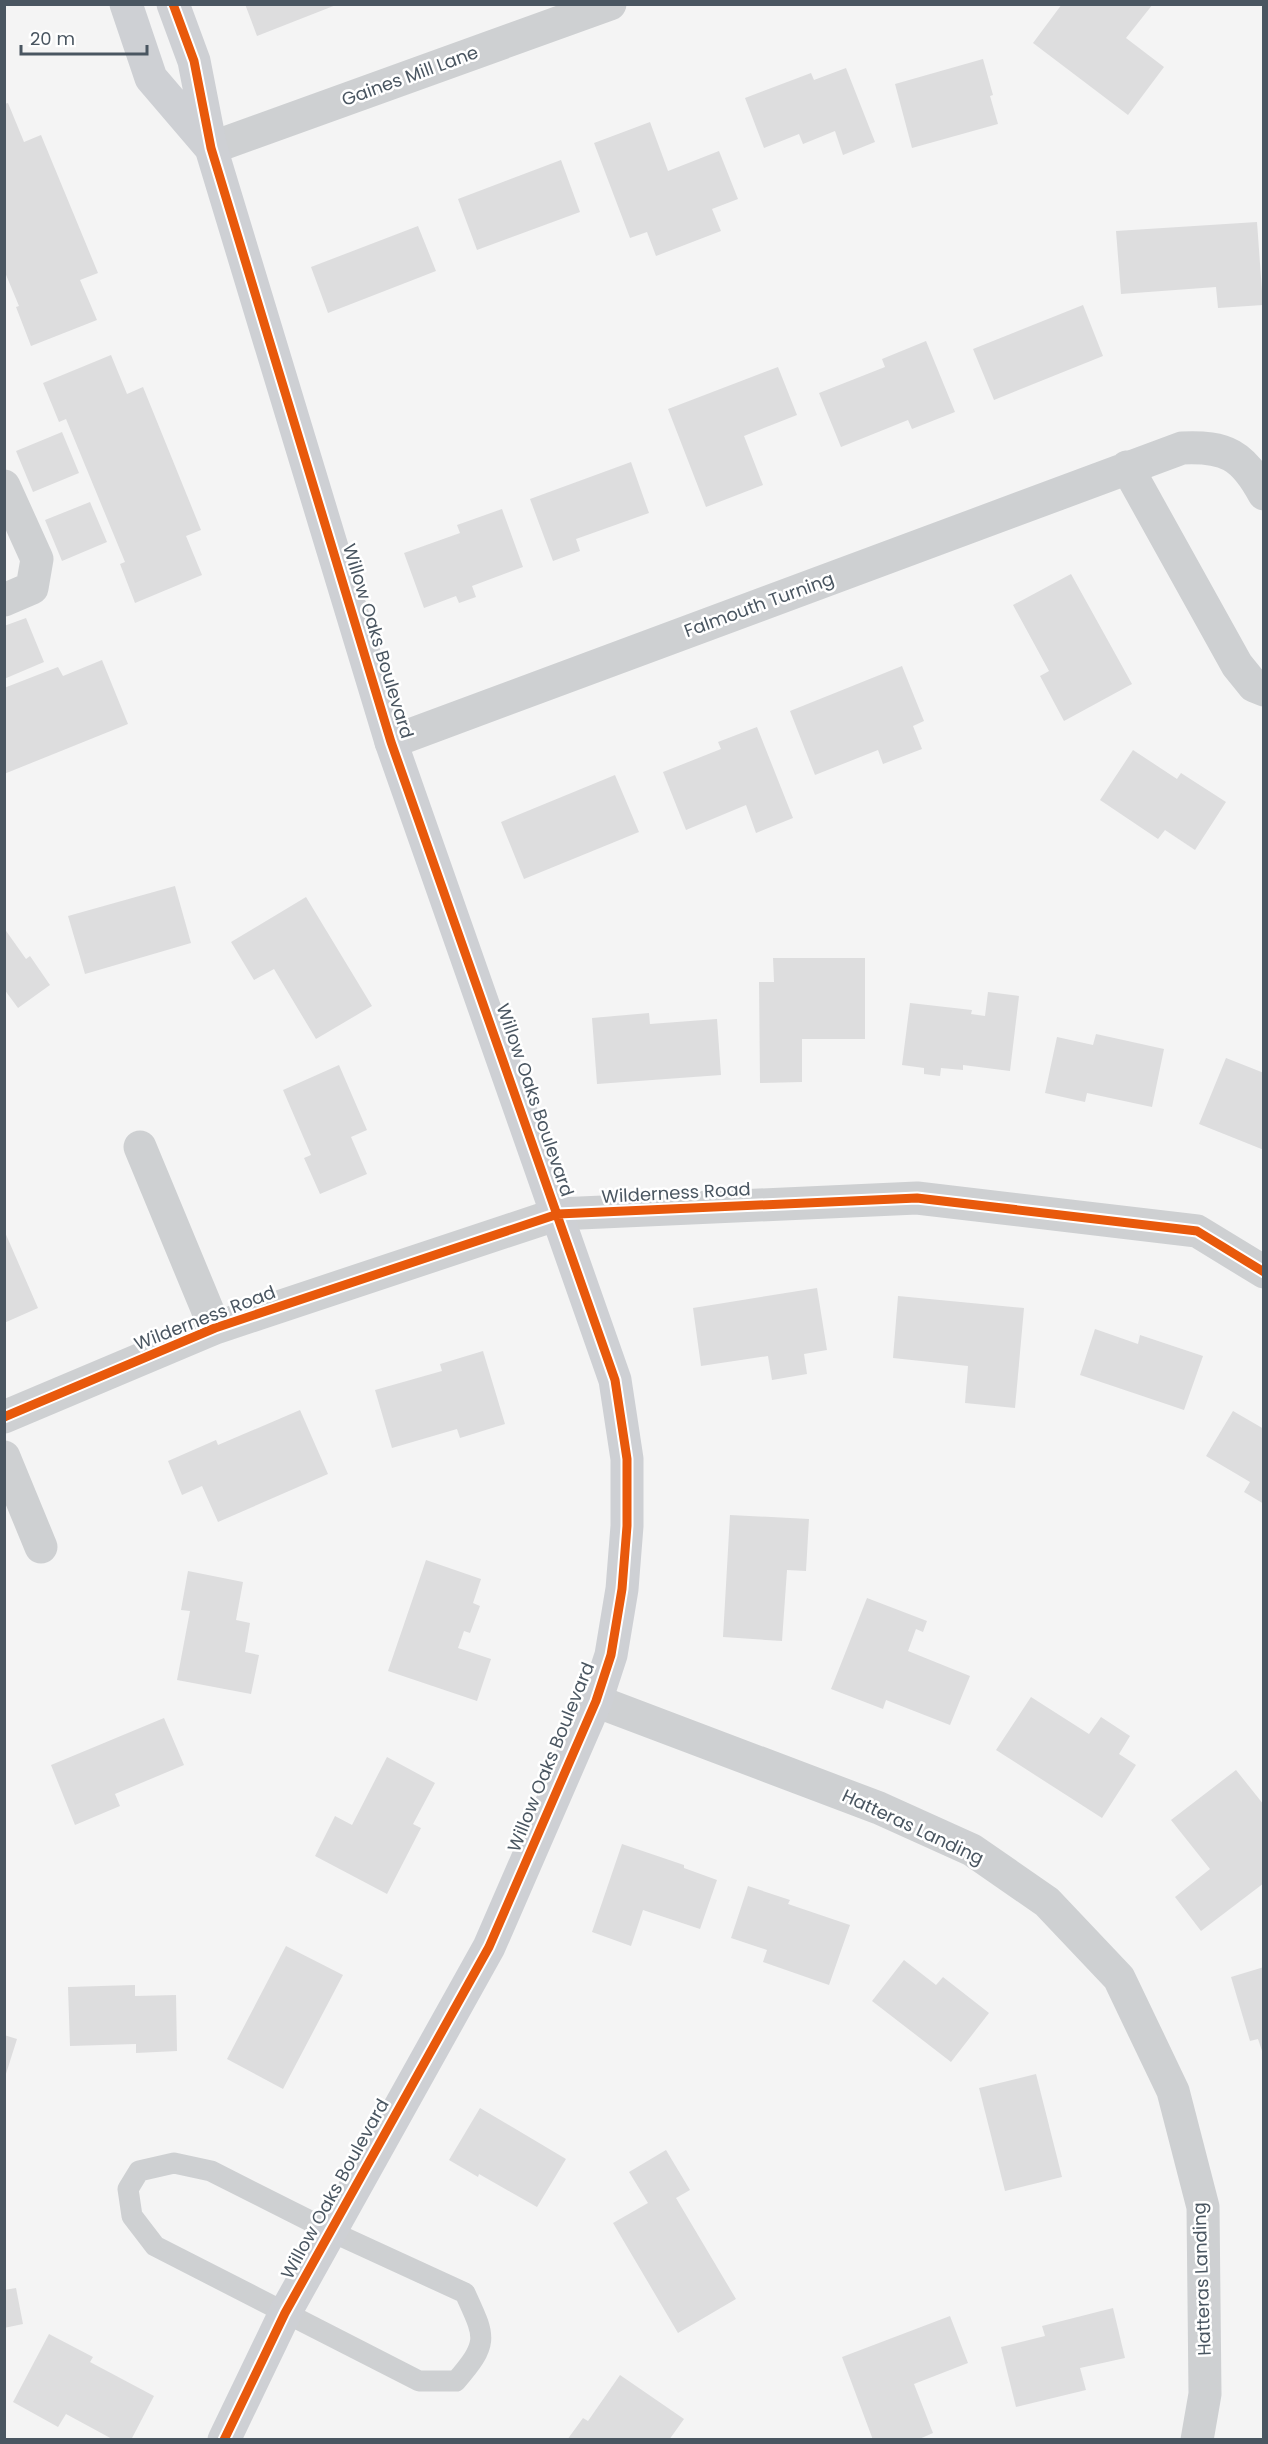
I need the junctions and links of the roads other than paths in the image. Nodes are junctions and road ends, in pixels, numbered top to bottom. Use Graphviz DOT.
graph roads {
  1 [pos="126,4"];
  2 [pos="173,4"];
  3 [pos="610,4"];
  4 [pos="211,148"];
  5 [pos="1127,467"];
  6 [pos="4,486"];
  7 [pos="1263,494"];
  8 [pos="4,600"];
  9 [pos="1263,690"];
  10 [pos="392,742"];
  11 [pos="140,1147"];
  12 [pos="558,1215"];
  13 [pos="1263,1272"];
  14 [pos="215,1328"];
  15 [pos="4,1417"];
  16 [pos="4,1457"];
  17 [pos="41,1547"];
  18 [pos="596,1701"];
  19 [pos="330,2231"];
  20 [pos="285,2313"];
  21 [pos="224,2439"];
  22 [pos="1197,2439"];
  1 -- 4 [label="street, Willow Oaks Boulevard"];
  2 -- 4 [label="street, Willow Oaks Boulevard"];
  3 -- 4 [label="street, Gaines Mill Lane"];
  4 -- 10 [label="street, Willow Oaks Boulevard"];
  5 -- 7 [label="street, Falmouth Turning"];
  5 -- 9 [label="street"];
  5 -- 10 [label="street, Falmouth Turning"];
  6 -- 8 [label="street"];
  10 -- 12 [label="street, Willow Oaks Boulevard"];
  11 -- 14 [label="street"];
  12 -- 13 [label="street, Wilderness Road"];
  12 -- 14 [label="street, Wilderness Road"];
  12 -- 18 [label="street, Willow Oaks Boulevard"];
  14 -- 15 [label="street, Wilderness Road"];
  16 -- 17 [label="street"];
  18 -- 19 [label="street, Willow Oaks Boulevard"];
  18 -- 22 [label="street, Hatteras Landing"];
  19 -- 20 [label="street, Willow Oaks Boulevard"];
  19 -- 20 [label="lane"];
  19 -- 20 [label="lane"];
  20 -- 21 [label="street, Willow Oaks Boulevard"];
}
